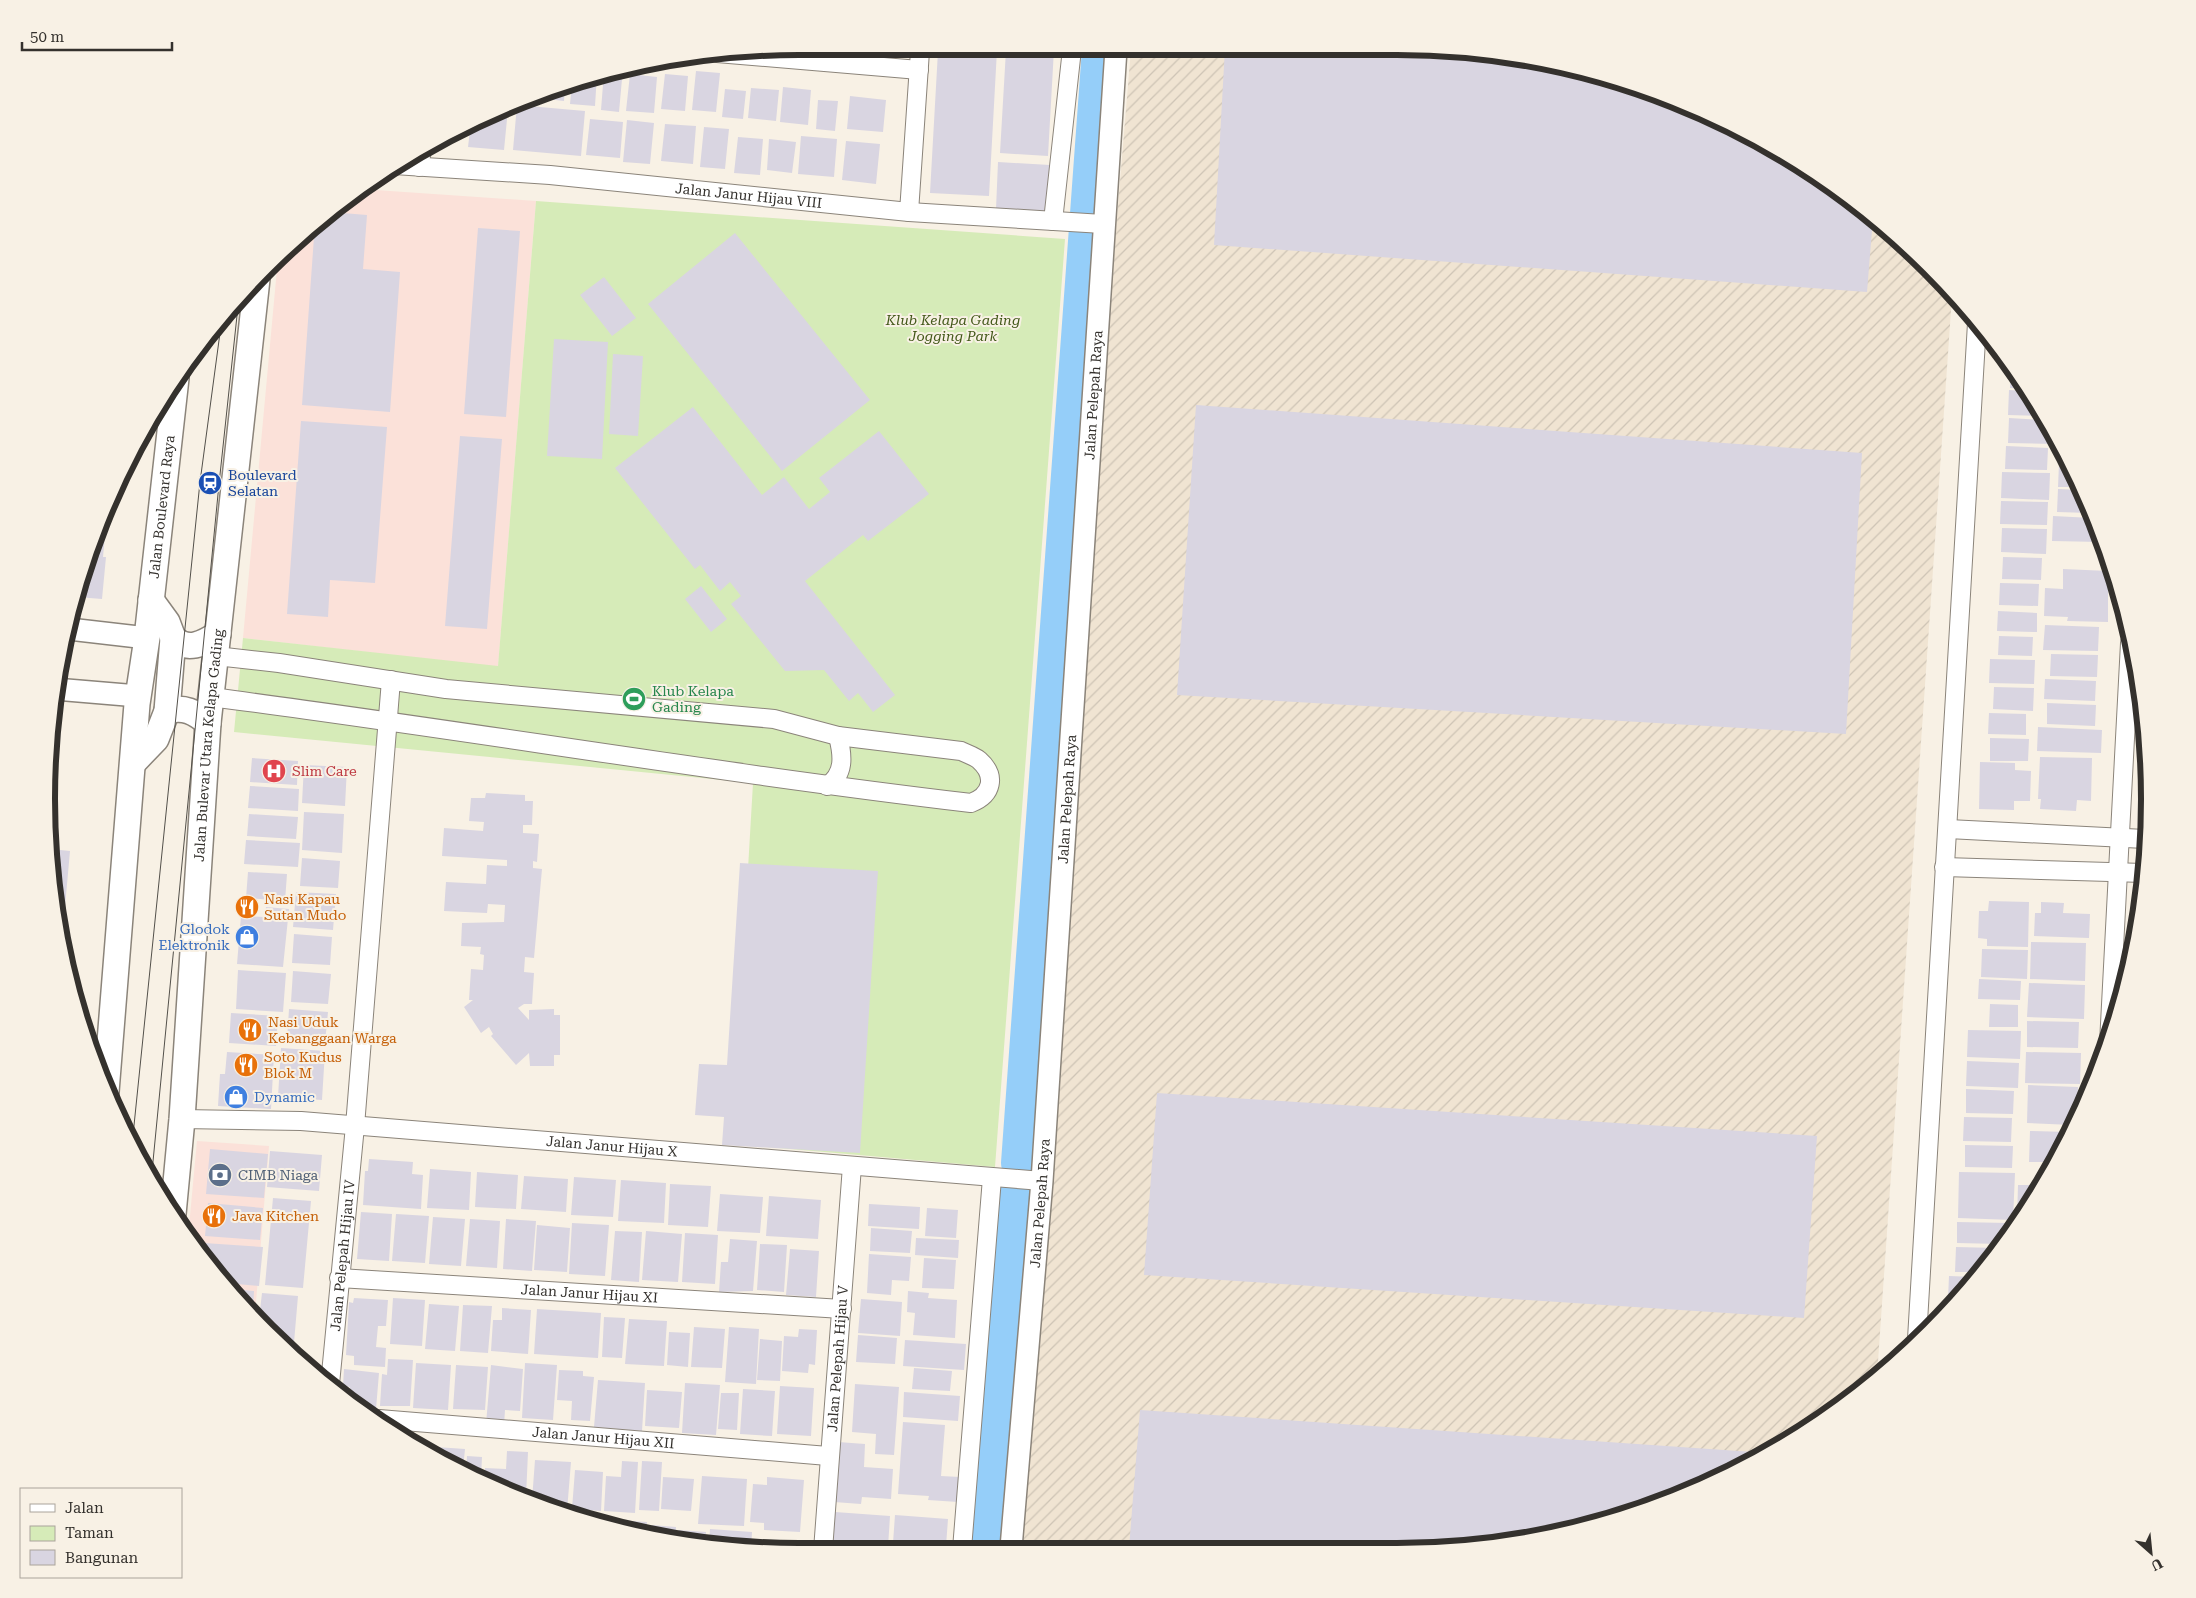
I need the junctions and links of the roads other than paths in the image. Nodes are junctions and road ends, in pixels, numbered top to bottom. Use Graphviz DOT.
graph roads {
  1 [pos="920,55"];
  2 [pos="1072,55"];
  3 [pos="1115,55"];
  4 [pos="760,57"];
  5 [pos="919,70"];
  6 [pos="422,158"];
  7 [pos="909,212"];
  8 [pos="1060,221"];
  9 [pos="1100,224"];
  10 [pos="256,291"];
  11 [pos="1976,333"];
  12 [pos="174,396"];
  13 [pos="151,600"];
  14 [pos="75,630"];
  15 [pos="147,638"];
  16 [pos="173,638"];
  17 [pos="217,645"];
  18 [pos="2129,665"];
  19 [pos="392,680"];
  20 [pos="63,690"];
  21 [pos="138,696"];
  22 [pos="211,697"];
  23 [pos="167,711"];
  24 [pos="388,720"];
  25 [pos="208,723"];
  26 [pos="838,736"];
  27 [pos="133,763"];
  28 [pos="827,786"];
  29 [pos="1948,829"];
  30 [pos="2120,838"];
  31 [pos="2139,839"];
  32 [pos="1944,867"];
  33 [pos="2117,872"];
  34 [pos="2137,873"];
  35 [pos="2111,1010"];
  36 [pos="108,1073"];
  37 [pos="182,1119"];
  38 [pos="355,1126"];
  39 [pos="852,1166"];
  40 [pos="1002,1178"];
  41 [pos="1042,1181"];
  42 [pos="174,1202"];
  43 [pos="339,1278"];
  44 [pos="842,1309"];
  45 [pos="1918,1330"];
  46 [pos="331,1376"];
  47 [pos="389,1420"];
  48 [pos="828,1456"];
  49 [pos="823,1543"];
  50 [pos="963,1543"];
  51 [pos="1011,1543"];
  1 -- 5 [label="street"];
  2 -- 8 [label="street"];
  3 -- 9 [label="street, Jalan Pelepah Raya"];
  4 -- 5 [label="street"];
  5 -- 7 [label="street"];
  6 -- 7 [label="street, Jalan Janur Hijau VIII"];
  7 -- 8 [label="street, Jalan Janur Hijau VIII"];
  8 -- 9 [label="street, Jalan Janur Hijau VIII"];
  9 -- 41 [label="street, Jalan Pelepah Raya"];
  10 -- 17 [label="main road, Jalan Bulevar Utara Kelapa Gading"];
  11 -- 29 [label="street"];
  12 -- 13 [label="main road, Jalan Boulevard Raya"];
  13 -- 15 [label="main road, Jalan Boulevard Raya"];
  13 -- 16 [label="main road"];
  14 -- 15 [label="street"];
  15 -- 21 [label="main road"];
  16 -- 17 [label="main road"];
  16 -- 23 [label="main road"];
  17 -- 19 [label="street"];
  17 -- 22 [label="main road, Jalan Bulevar Utara Kelapa Gading"];
  18 -- 30 [label="street"];
  19 -- 24 [label="street, Jalan Pelepah Hijau IV"];
  19 -- 26 [label="street"];
  20 -- 21 [label="street"];
  21 -- 27 [label="main road"];
  22 -- 24 [label="street"];
  22 -- 25 [label="main road, Jalan Bulevar Utara Kelapa Gading"];
  23 -- 25 [label="main road"];
  23 -- 27 [label="main road"];
  24 -- 28 [label="street"];
  24 -- 38 [label="street, Jalan Pelepah Hijau IV"];
  25 -- 37 [label="main road, Jalan Bulevar Utara Kelapa Gading"];
  26 -- 28 [label="street"];
  26 -- 28 [label="street"];
  27 -- 36 [label="main road"];
  29 -- 30 [label="street"];
  29 -- 32 [label="street"];
  30 -- 31 [label="street"];
  30 -- 33 [label="street"];
  32 -- 33 [label="street"];
  32 -- 45 [label="street"];
  33 -- 34 [label="street"];
  33 -- 35 [label="street"];
  37 -- 38 [label="street, Jalan Janur Hijau X"];
  37 -- 42 [label="main road, Jalan Bulevar Utara Kelapa Gading"];
  38 -- 39 [label="street, Jalan Janur Hijau X"];
  38 -- 43 [label="street, Jalan Pelepah Hijau IV"];
  39 -- 40 [label="street, Jalan Janur Hijau X"];
  39 -- 44 [label="street, Jalan Pelepah Hijau V"];
  40 -- 41 [label="street, Jalan Janur Hijau X"];
  40 -- 50 [label="street"];
  41 -- 51 [label="street, Jalan Pelepah Raya"];
  43 -- 44 [label="street, Jalan Janur Hijau XI"];
  43 -- 46 [label="street, Jalan Pelepah Hijau IV"];
  44 -- 48 [label="street, Jalan Pelepah Hijau V"];
  47 -- 48 [label="street, Jalan Janur Hijau XII"];
  48 -- 49 [label="street, Jalan Pelepah Hijau V"];
}
